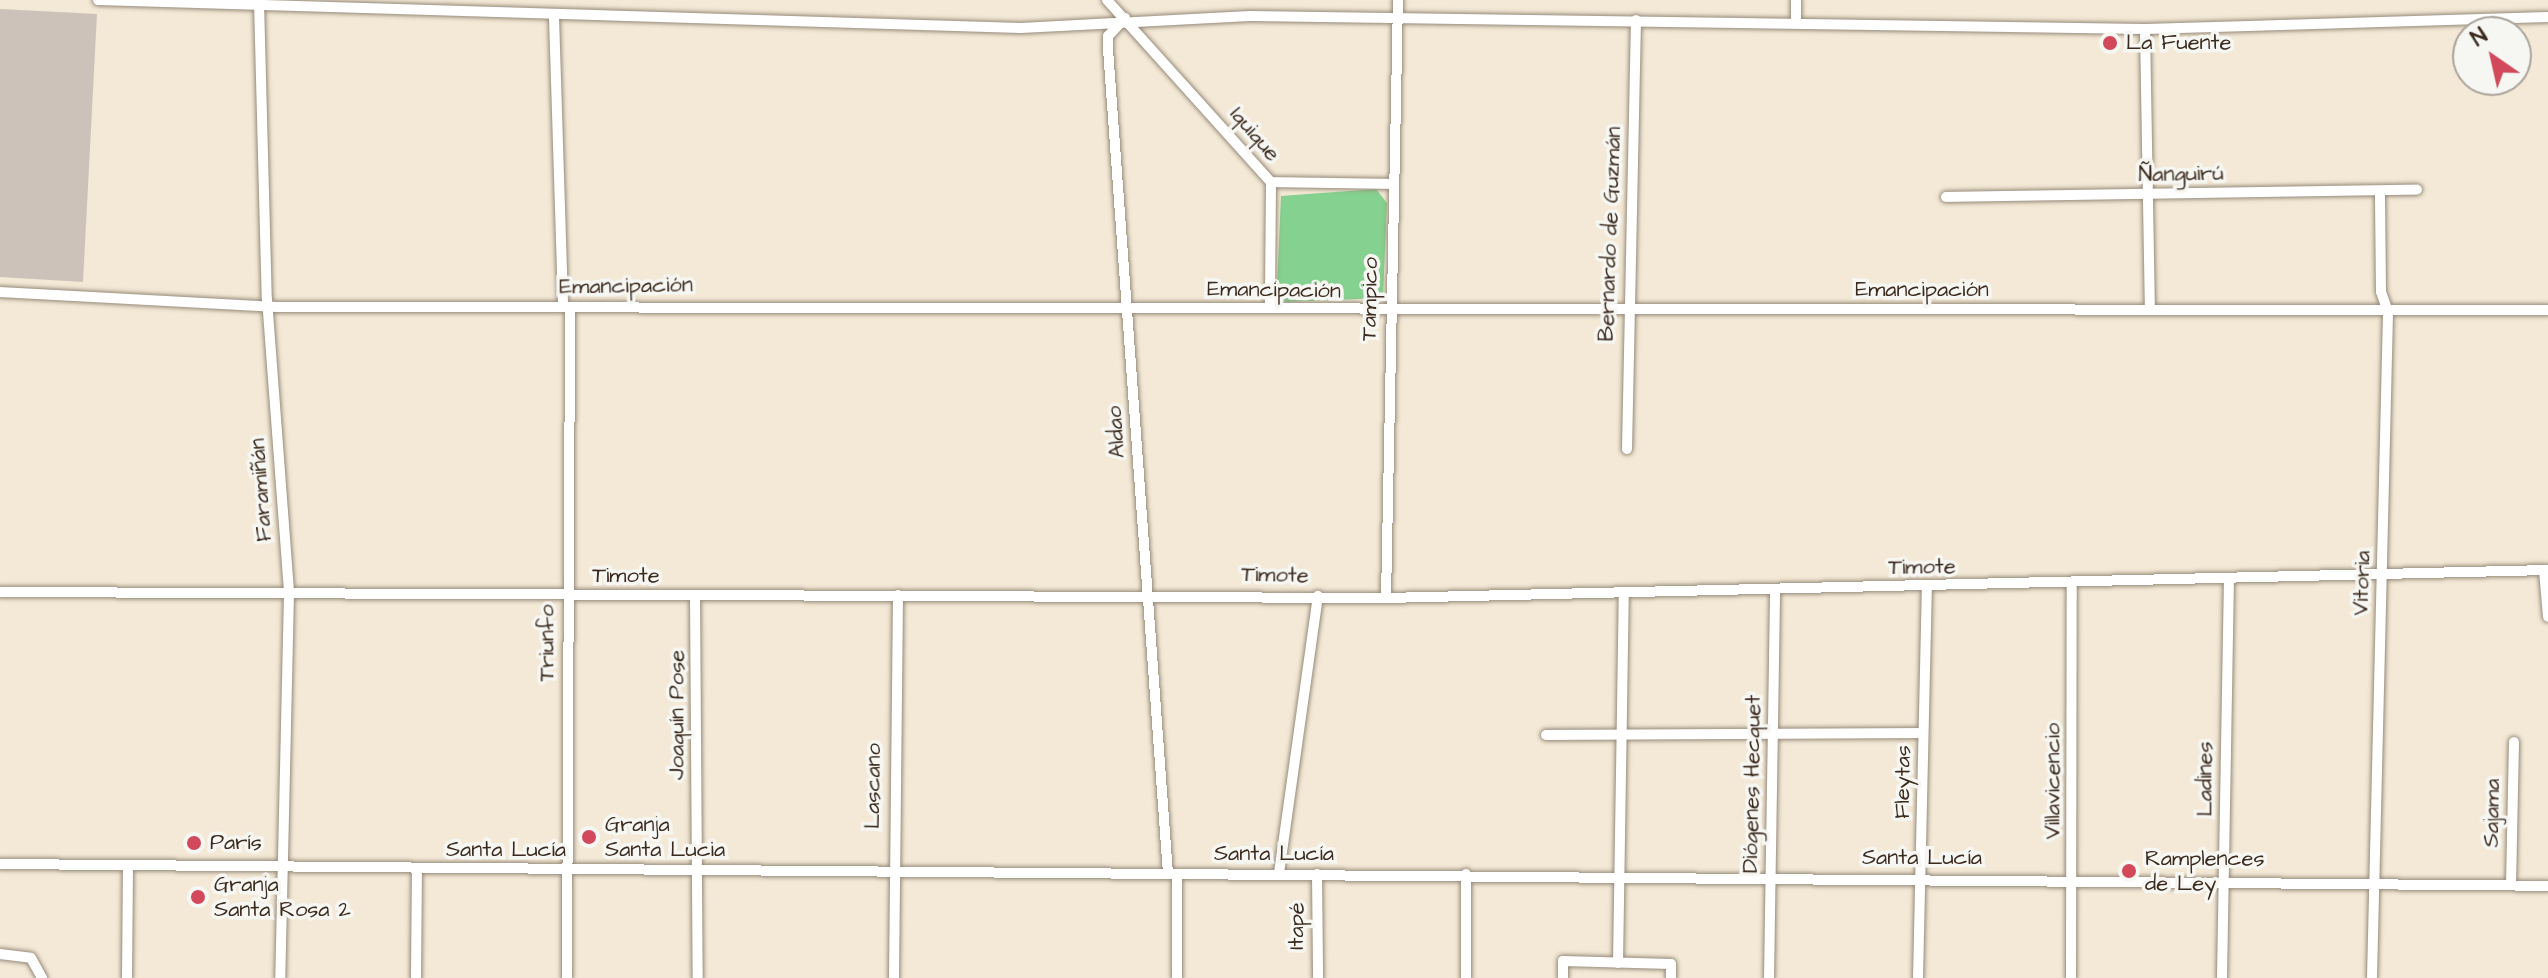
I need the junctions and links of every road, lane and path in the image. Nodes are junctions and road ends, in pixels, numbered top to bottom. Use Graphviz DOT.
graph roads {
  1 [pos="98,0"];
  2 [pos="108,0"];
  3 [pos="1107,0"];
  4 [pos="1398,0"];
  5 [pos="1796,0"];
  6 [pos="260,3"];
  7 [pos="554,17"];
  8 [pos="2548,17"];
  9 [pos="1125,18"];
  10 [pos="1398,18"];
  11 [pos="1636,20"];
  12 [pos="1796,22"];
  13 [pos="2145,29"];
  14 [pos="1271,182"];
  15 [pos="1392,184"];
  16 [pos="2417,190"];
  17 [pos="2380,191"];
  18 [pos="2148,194"];
  19 [pos="1946,197"];
  20 [pos="0,292"];
  21 [pos="269,306"];
  22 [pos="567,307"];
  23 [pos="1128,308"];
  24 [pos="1270,308"];
  25 [pos="2150,310"];
  26 [pos="2548,310"];
  27 [pos="1630,311"];
  28 [pos="2388,312"];
  29 [pos="1390,314"];
  30 [pos="1627,449"];
  31 [pos="2546,570"];
  32 [pos="2382,575"];
  33 [pos="2229,581"];
  34 [pos="2072,584"];
  35 [pos="1927,587"];
  36 [pos="1775,590"];
  37 [pos="0,592"];
  38 [pos="1148,592"];
  39 [pos="289,593"];
  40 [pos="1624,593"];
  41 [pos="567,595"];
  42 [pos="898,595"];
  43 [pos="695,596"];
  44 [pos="1318,596"];
  45 [pos="1386,598"];
  46 [pos="2548,617"];
  47 [pos="1625,733"];
  48 [pos="1923,733"];
  49 [pos="1771,734"];
  50 [pos="1546,735"];
  51 [pos="2514,742"];
  52 [pos="0,864"];
  53 [pos="128,867"];
  54 [pos="568,869"];
  55 [pos="281,870"];
  56 [pos="417,871"];
  57 [pos="697,871"];
  58 [pos="891,873"];
  59 [pos="1279,873"];
  60 [pos="1172,874"];
  61 [pos="1317,874"];
  62 [pos="1466,874"];
  63 [pos="1620,875"];
  64 [pos="1771,877"];
  65 [pos="1922,878"];
  66 [pos="2073,878"];
  67 [pos="2224,880"];
  68 [pos="2373,883"];
  69 [pos="2511,885"];
  70 [pos="2548,886"];
  71 [pos="0,954"];
  72 [pos="1618,963"];
  73 [pos="42,978"];
  74 [pos="127,978"];
  75 [pos="280,978"];
  76 [pos="416,978"];
  77 [pos="567,978"];
  78 [pos="698,978"];
  79 [pos="894,978"];
  80 [pos="1177,978"];
  81 [pos="1318,978"];
  82 [pos="1466,978"];
  83 [pos="1563,978"];
  84 [pos="1671,978"];
  85 [pos="1769,978"];
  86 [pos="1918,978"];
  87 [pos="2071,978"];
  88 [pos="2222,978"];
  89 [pos="2372,978"];
  1 -- 2 [label="street"];
  2 -- 6 [label="street"];
  3 -- 9 [label="street"];
  4 -- 10 [label="street, Tampico"];
  5 -- 12 [label="street"];
  6 -- 7 [label="street"];
  6 -- 21 [label="street, Faramiñán"];
  7 -- 9 [label="street"];
  7 -- 22 [label="street, Triunfo"];
  8 -- 13 [label="street"];
  9 -- 10 [label="street"];
  9 -- 14 [label="street, Iquique"];
  9 -- 23 [label="street, Aldao"];
  10 -- 11 [label="street"];
  10 -- 15 [label="street, Tampico"];
  11 -- 12 [label="street"];
  11 -- 27 [label="street, Bernardo de Guzmán"];
  12 -- 13 [label="street"];
  13 -- 18 [label="street"];
  14 -- 15 [label="street"];
  14 -- 24 [label="street, Iquique"];
  15 -- 29 [label="street, Tampico"];
  16 -- 17 [label="street, Ñanguirú"];
  17 -- 18 [label="street, Ñanguirú"];
  17 -- 28 [label="street, Vitoria"];
  18 -- 19 [label="street, Ñanguirú"];
  18 -- 25 [label="street"];
  20 -- 21 [label="street, Emancipación"];
  21 -- 22 [label="street, Emancipación"];
  21 -- 39 [label="street, Faramiñán"];
  22 -- 23 [label="street, Emancipación"];
  22 -- 41 [label="street, Triunfo"];
  23 -- 24 [label="street, Emancipación"];
  23 -- 38 [label="street, Aldao"];
  24 -- 29 [label="street, Emancipación"];
  25 -- 27 [label="street, Emancipación"];
  25 -- 28 [label="street, Emancipación"];
  26 -- 28 [label="street, Emancipación"];
  27 -- 29 [label="street, Emancipación"];
  27 -- 30 [label="street, Bernardo de Guzmán"];
  28 -- 32 [label="street, Vitoria"];
  29 -- 45 [label="street, Tampico"];
  31 -- 32 [label="street, Timote"];
  31 -- 46 [label="street"];
  32 -- 33 [label="street, Timote"];
  32 -- 68 [label="street, Vitoria"];
  33 -- 34 [label="street, Timote"];
  33 -- 67 [label="street, Ladines"];
  34 -- 35 [label="street, Timote"];
  34 -- 66 [label="street, Villavicencio"];
  35 -- 36 [label="street, Timote"];
  35 -- 48 [label="street, Fleytas"];
  36 -- 40 [label="street, Timote"];
  36 -- 49 [label="street, Diógenes Hecquet"];
  37 -- 39 [label="street, Timote"];
  38 -- 42 [label="street, Timote"];
  38 -- 44 [label="street, Timote"];
  38 -- 60 [label="street, Aldao"];
  39 -- 41 [label="street, Timote"];
  39 -- 55 [label="street, Faramiñán"];
  40 -- 45 [label="street, Timote"];
  40 -- 47 [label="street"];
  41 -- 43 [label="street, Timote"];
  41 -- 54 [label="street, Triunfo"];
  42 -- 43 [label="street, Timote"];
  42 -- 58 [label="street, Lascano"];
  43 -- 57 [label="street, Joaquín Pose"];
  44 -- 45 [label="street, Timote"];
  44 -- 59 [label="street"];
  47 -- 49 [label="street"];
  47 -- 50 [label="street"];
  47 -- 63 [label="street"];
  48 -- 49 [label="street"];
  48 -- 65 [label="street, Fleytas"];
  49 -- 64 [label="street, Diógenes Hecquet"];
  51 -- 69 [label="street, Sajama"];
  52 -- 53 [label="street, Santa Lucía"];
  53 -- 55 [label="street, Santa Lucía"];
  53 -- 74 [label="street"];
  54 -- 56 [label="street, Santa Lucía"];
  54 -- 57 [label="street, Santa Lucía"];
  54 -- 77 [label="street, Triunfo"];
  55 -- 56 [label="street, Santa Lucía"];
  55 -- 75 [label="street, Faramiñán"];
  56 -- 76 [label="street"];
  57 -- 58 [label="street, Santa Lucía"];
  57 -- 78 [label="street, Joaquín Pose"];
  58 -- 60 [label="street, Santa Lucía"];
  58 -- 79 [label="street, Lascano"];
  59 -- 60 [label="street, Santa Lucía"];
  59 -- 61 [label="street, Santa Lucía"];
  60 -- 80 [label="street, Aldao"];
  61 -- 62 [label="street, Santa Lucía"];
  61 -- 81 [label="street, Itapé"];
  62 -- 63 [label="street, Santa Lucía"];
  62 -- 82 [label="street"];
  63 -- 64 [label="street, Santa Lucía"];
  63 -- 72 [label="street"];
  64 -- 65 [label="street, Santa Lucía"];
  64 -- 85 [label="street, Diógenes Hecquet"];
  65 -- 66 [label="street, Santa Lucía"];
  65 -- 86 [label="street, Fleytas"];
  66 -- 67 [label="street, Santa Lucía"];
  66 -- 87 [label="street, Villavicencio"];
  67 -- 68 [label="street, Santa Lucía"];
  67 -- 88 [label="street, Ladines"];
  68 -- 69 [label="street, Santa Lucía"];
  68 -- 89 [label="street, Vitoria"];
  69 -- 70 [label="street, Santa Lucía"];
  71 -- 73 [label="street"];
  72 -- 83 [label="street"];
  72 -- 84 [label="street"];
}
